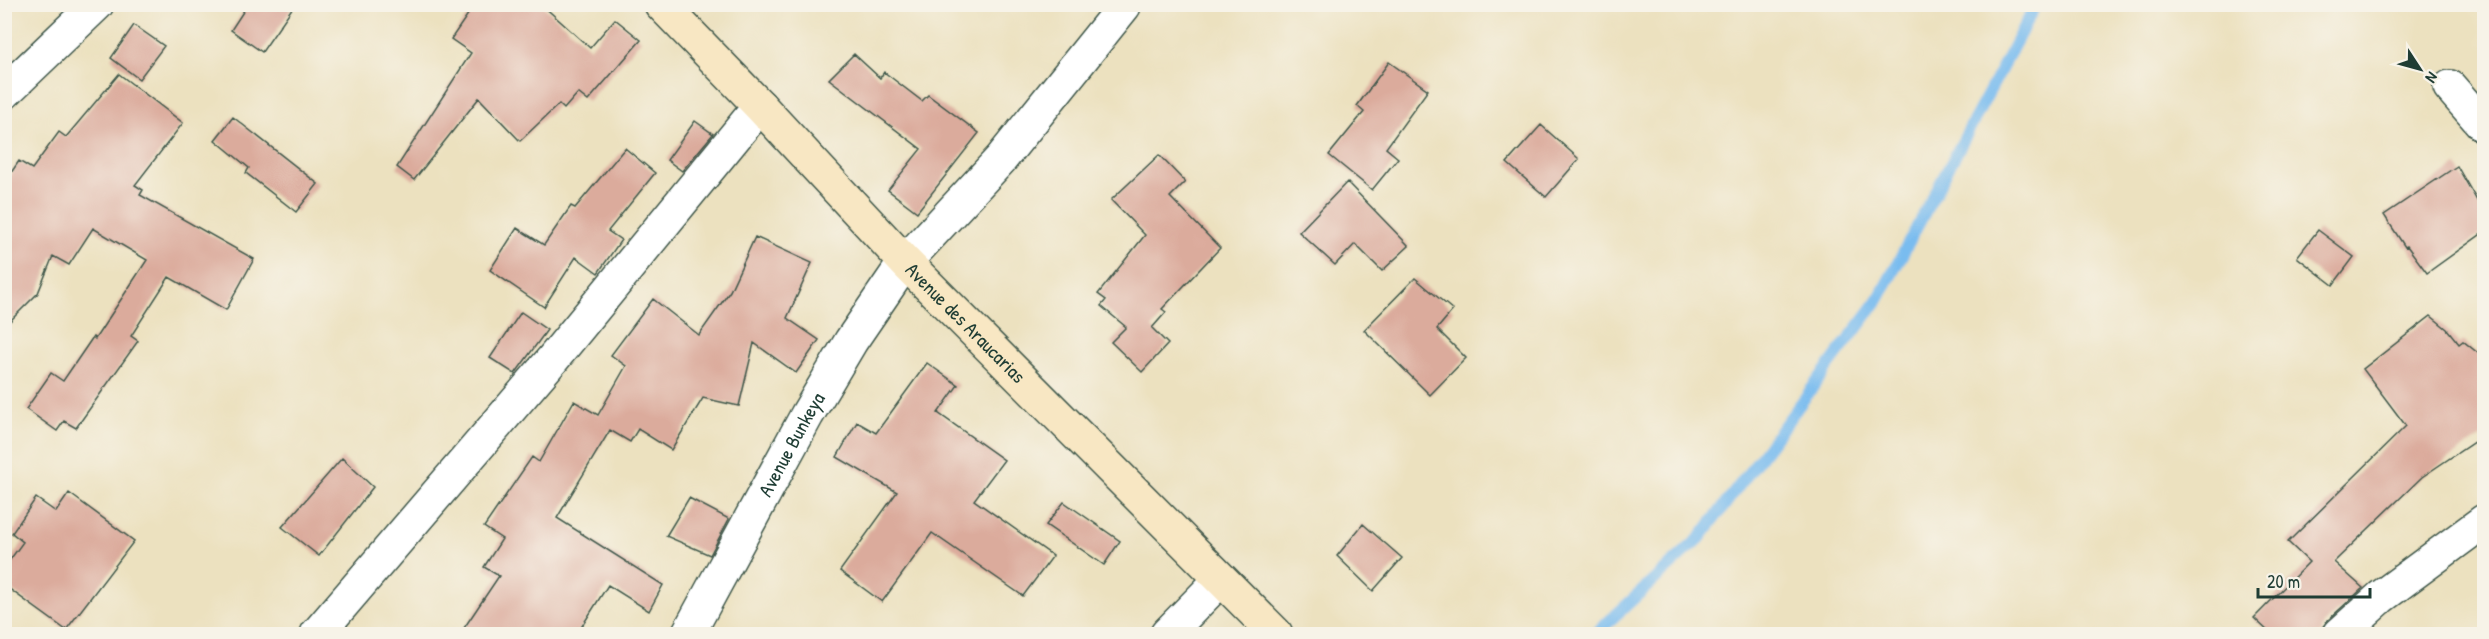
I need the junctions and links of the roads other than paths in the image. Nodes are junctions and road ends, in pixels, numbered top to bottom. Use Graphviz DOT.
graph roads {
  1 [pos="97,4"];
  2 [pos="661,4"];
  3 [pos="1124,6"];
  4 [pos="2450,87"];
  5 [pos="4,93"];
  6 [pos="760,106"];
  7 [pos="2484,126"];
  8 [pos="905,262"];
  9 [pos="2484,521"];
  10 [pos="1220,580"];
  11 [pos="317,634"];
  12 [pos="688,634"];
  13 [pos="1167,634"];
  14 [pos="1276,634"];
  15 [pos="2340,634"];
  1 -- 5 [label="street"];
  2 -- 6 [label="street, Avenue des Araucarias"];
  3 -- 8 [label="street, Avenue Bunkeya"];
  4 -- 7 [label="street"];
  6 -- 8 [label="street, Avenue des Araucarias"];
  6 -- 11 [label="street"];
  8 -- 10 [label="street, Avenue des Araucarias"];
  8 -- 12 [label="street, Avenue Bunkeya"];
  9 -- 15 [label="street"];
  10 -- 13 [label="street"];
  10 -- 14 [label="street, Avenue des Araucarias"];
}
